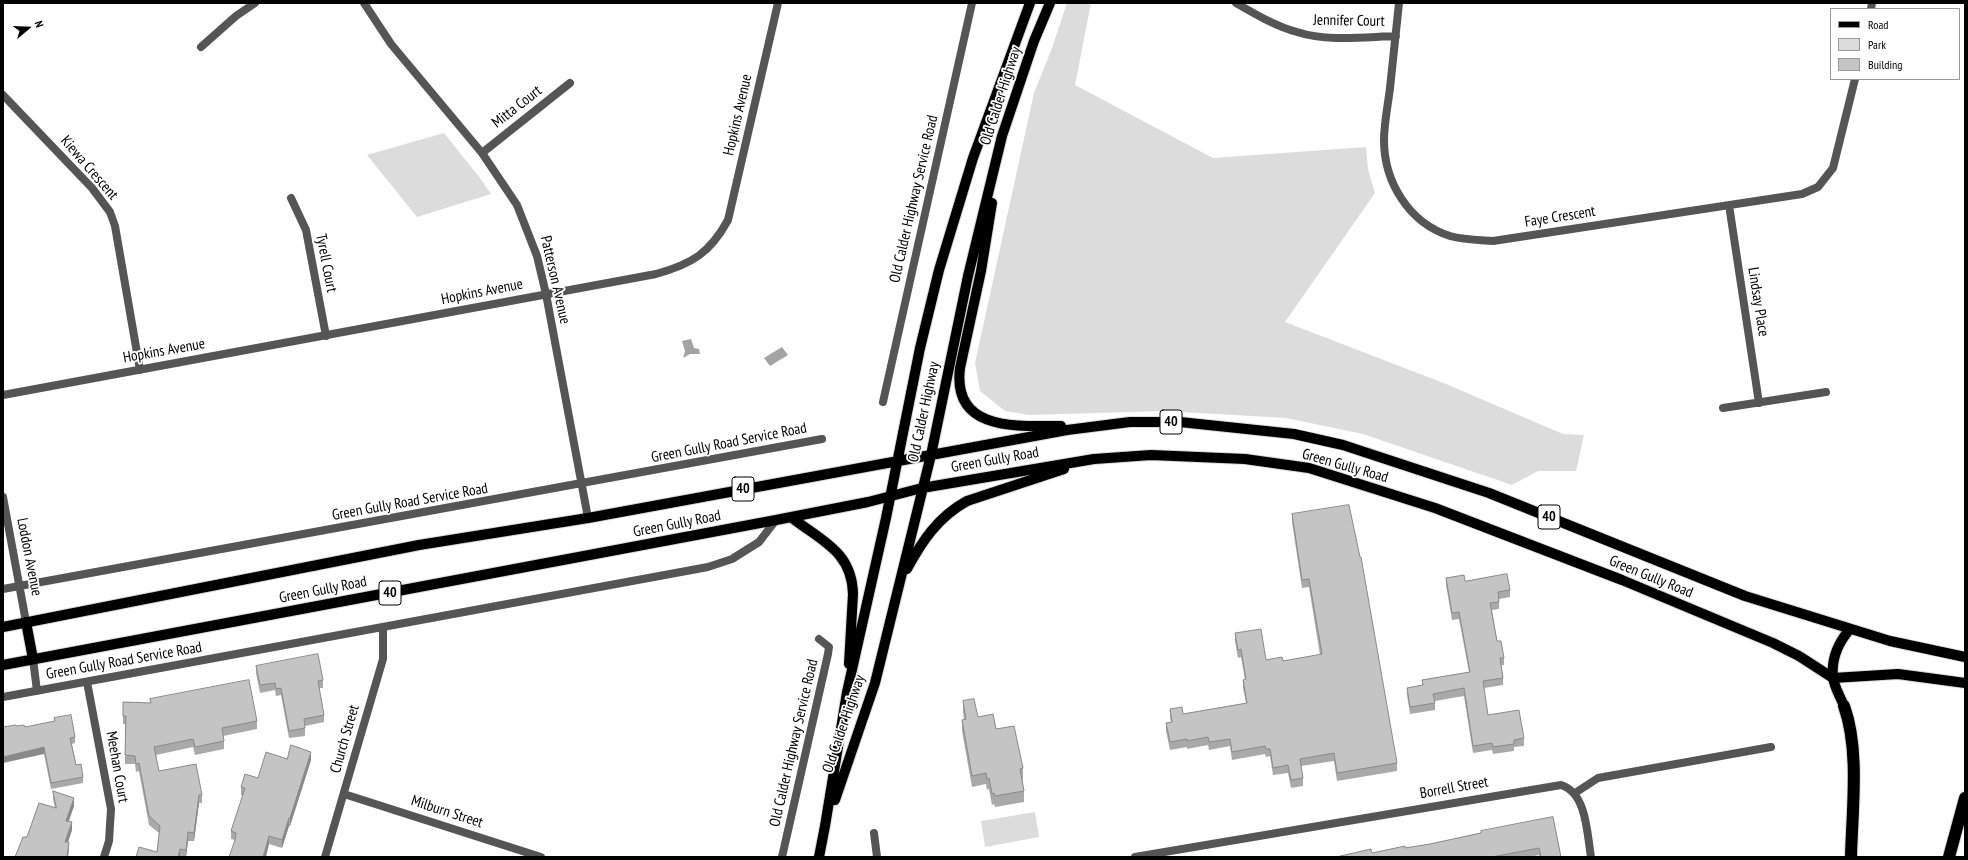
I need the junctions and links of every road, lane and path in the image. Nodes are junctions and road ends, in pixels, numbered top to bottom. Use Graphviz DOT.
graph roads {
  1 [pos="255,3"];
  2 [pos="364,3"];
  3 [pos="778,3"];
  4 [pos="972,3"];
  5 [pos="1030,3"];
  6 [pos="1050,3"];
  7 [pos="1236,3"];
  8 [pos="1399,3"];
  9 [pos="1396,36"];
  10 [pos="201,47"];
  11 [pos="1855,80"];
  12 [pos="570,83"];
  13 [pos="3,95"];
  14 [pos="1002,136"];
  15 [pos="482,153"];
  16 [pos="291,198"];
  17 [pos="1729,206"];
  18 [pos="546,294"];
  19 [pos="326,336"];
  20 [pos="140,370"];
  21 [pos="1826,392"];
  22 [pos="3,396"];
  23 [pos="883,402"];
  24 [pos="1759,403"];
  25 [pos="1723,408"];
  26 [pos="1101,426"];
  27 [pos="822,439"];
  28 [pos="931,454"];
  29 [pos="1094,459"];
  30 [pos="898,460"];
  31 [pos="581,485"];
  32 [pos="922,488"];
  33 [pos="3,497"];
  34 [pos="889,497"];
  35 [pos="791,517"];
  36 [pos="588,518"];
  37 [pos="776,520"];
  38 [pos="900,581"];
  39 [pos="20,586"];
  40 [pos="3,590"];
  41 [pos="26,622"];
  42 [pos="3,627"];
  43 [pos="383,627"];
  44 [pos="1850,629"];
  45 [pos="820,639"];
  46 [pos="1965,656"];
  47 [pos="33,659"];
  48 [pos="3,665"];
  49 [pos="1833,678"];
  50 [pos="87,682"];
  51 [pos="1965,683"];
  52 [pos="37,691"];
  53 [pos="848,692"];
  54 [pos="3,697"];
  55 [pos="1844,706"];
  56 [pos="1770,747"];
  57 [pos="1575,793"];
  58 [pos="344,794"];
  59 [pos="1965,798"];
  60 [pos="825,826"];
  61 [pos="874,834"];
  62 [pos="1153,856"];
  63 [pos="104,857"];
  64 [pos="324,857"];
  65 [pos="541,857"];
  66 [pos="782,857"];
  67 [pos="818,857"];
  68 [pos="877,857"];
  69 [pos="1135,857"];
  70 [pos="1591,857"];
  71 [pos="1851,857"];
  72 [pos="1949,857"];
  1 -- 10 [label="street"];
  2 -- 15 [label="street, Patterson Avenue"];
  3 -- 18 [label="street, Hopkins Avenue"];
  4 -- 23 [label="street, Old Calder Highway Service Road"];
  5 -- 30 [label="main road, Old Calder Highway"];
  6 -- 14 [label="main road, Old Calder Highway"];
  7 -- 9 [label="street, Jennifer Court"];
  8 -- 9 [label="street, Faye Crescent"];
  9 -- 17 [label="street, Faye Crescent"];
  11 -- 17 [label="street, Faye Crescent"];
  12 -- 15 [label="street, Mitta Court"];
  13 -- 20 [label="street, Kiewa Crescent"];
  14 -- 26 [label="main road"];
  14 -- 28 [label="main road, Old Calder Highway"];
  15 -- 18 [label="street, Patterson Avenue"];
  16 -- 19 [label="street, Tyrell Court"];
  17 -- 24 [label="street, Lindsay Place"];
  18 -- 19 [label="street, Hopkins Avenue"];
  18 -- 31 [label="street, Patterson Avenue"];
  19 -- 20 [label="street, Hopkins Avenue"];
  20 -- 22 [label="street, Hopkins Avenue"];
  21 -- 24 [label="street"];
  24 -- 25 [label="street"];
  26 -- 28 [label="main road, Green Gully Road / 40"];
  26 -- 44 [label="main road, Green Gully Road / 40"];
  27 -- 31 [label="street, Green Gully Road Service Road"];
  28 -- 30 [label="main road, Green Gully Road / 40"];
  28 -- 32 [label="main road, Old Calder Highway"];
  29 -- 32 [label="main road, Green Gully Road / 40"];
  29 -- 38 [label="main road"];
  29 -- 49 [label="main road, Green Gully Road / 40"];
  30 -- 34 [label="main road, Old Calder Highway"];
  30 -- 36 [label="main road, Green Gully Road / 40"];
  31 -- 36 [label="street, Patterson Avenue"];
  31 -- 39 [label="street, Green Gully Road Service Road"];
  32 -- 34 [label="main road, Green Gully Road / 40"];
  32 -- 38 [label="main road, Old Calder Highway"];
  33 -- 39 [label="street, Loddon Avenue"];
  34 -- 35 [label="main road, Green Gully Road / 40"];
  34 -- 53 [label="main road, Old Calder Highway"];
  35 -- 37 [label="main road, Green Gully Road / 40"];
  35 -- 53 [label="main road"];
  36 -- 41 [label="main road, Green Gully Road / 40"];
  37 -- 43 [label="street, Green Gully Road Service Road"];
  37 -- 47 [label="main road, Green Gully Road / 40"];
  38 -- 60 [label="main road, Old Calder Highway"];
  39 -- 40 [label="street, Green Gully Road Service Road"];
  39 -- 41 [label="street, Loddon Avenue"];
  41 -- 42 [label="main road, Green Gully Road / 40"];
  41 -- 47 [label="main road"];
  43 -- 50 [label="street, Green Gully Road Service Road"];
  43 -- 58 [label="street, Church Street"];
  44 -- 46 [label="main road, Green Gully Road"];
  44 -- 49 [label="main road"];
  45 -- 66 [label="street, Old Calder Highway Service Road"];
  47 -- 48 [label="main road, Green Gully Road / 40"];
  47 -- 52 [label="street"];
  49 -- 51 [label="main road"];
  49 -- 55 [label="main road"];
  50 -- 52 [label="street, Green Gully Road Service Road"];
  50 -- 63 [label="street, Meehan Court"];
  52 -- 54 [label="street, Green Gully Road Service Road"];
  53 -- 60 [label="main road, Old Calder Highway"];
  55 -- 71 [label="highway"];
  56 -- 57 [label="street"];
  57 -- 62 [label="street, Borrell Street"];
  57 -- 70 [label="street"];
  58 -- 64 [label="street, Church Street"];
  58 -- 65 [label="street, Milburn Street"];
  59 -- 72 [label="highway"];
  60 -- 67 [label="main road, Old Calder Highway"];
  61 -- 68 [label="street"];
  62 -- 69 [label="street, Borrell Street"];
}
